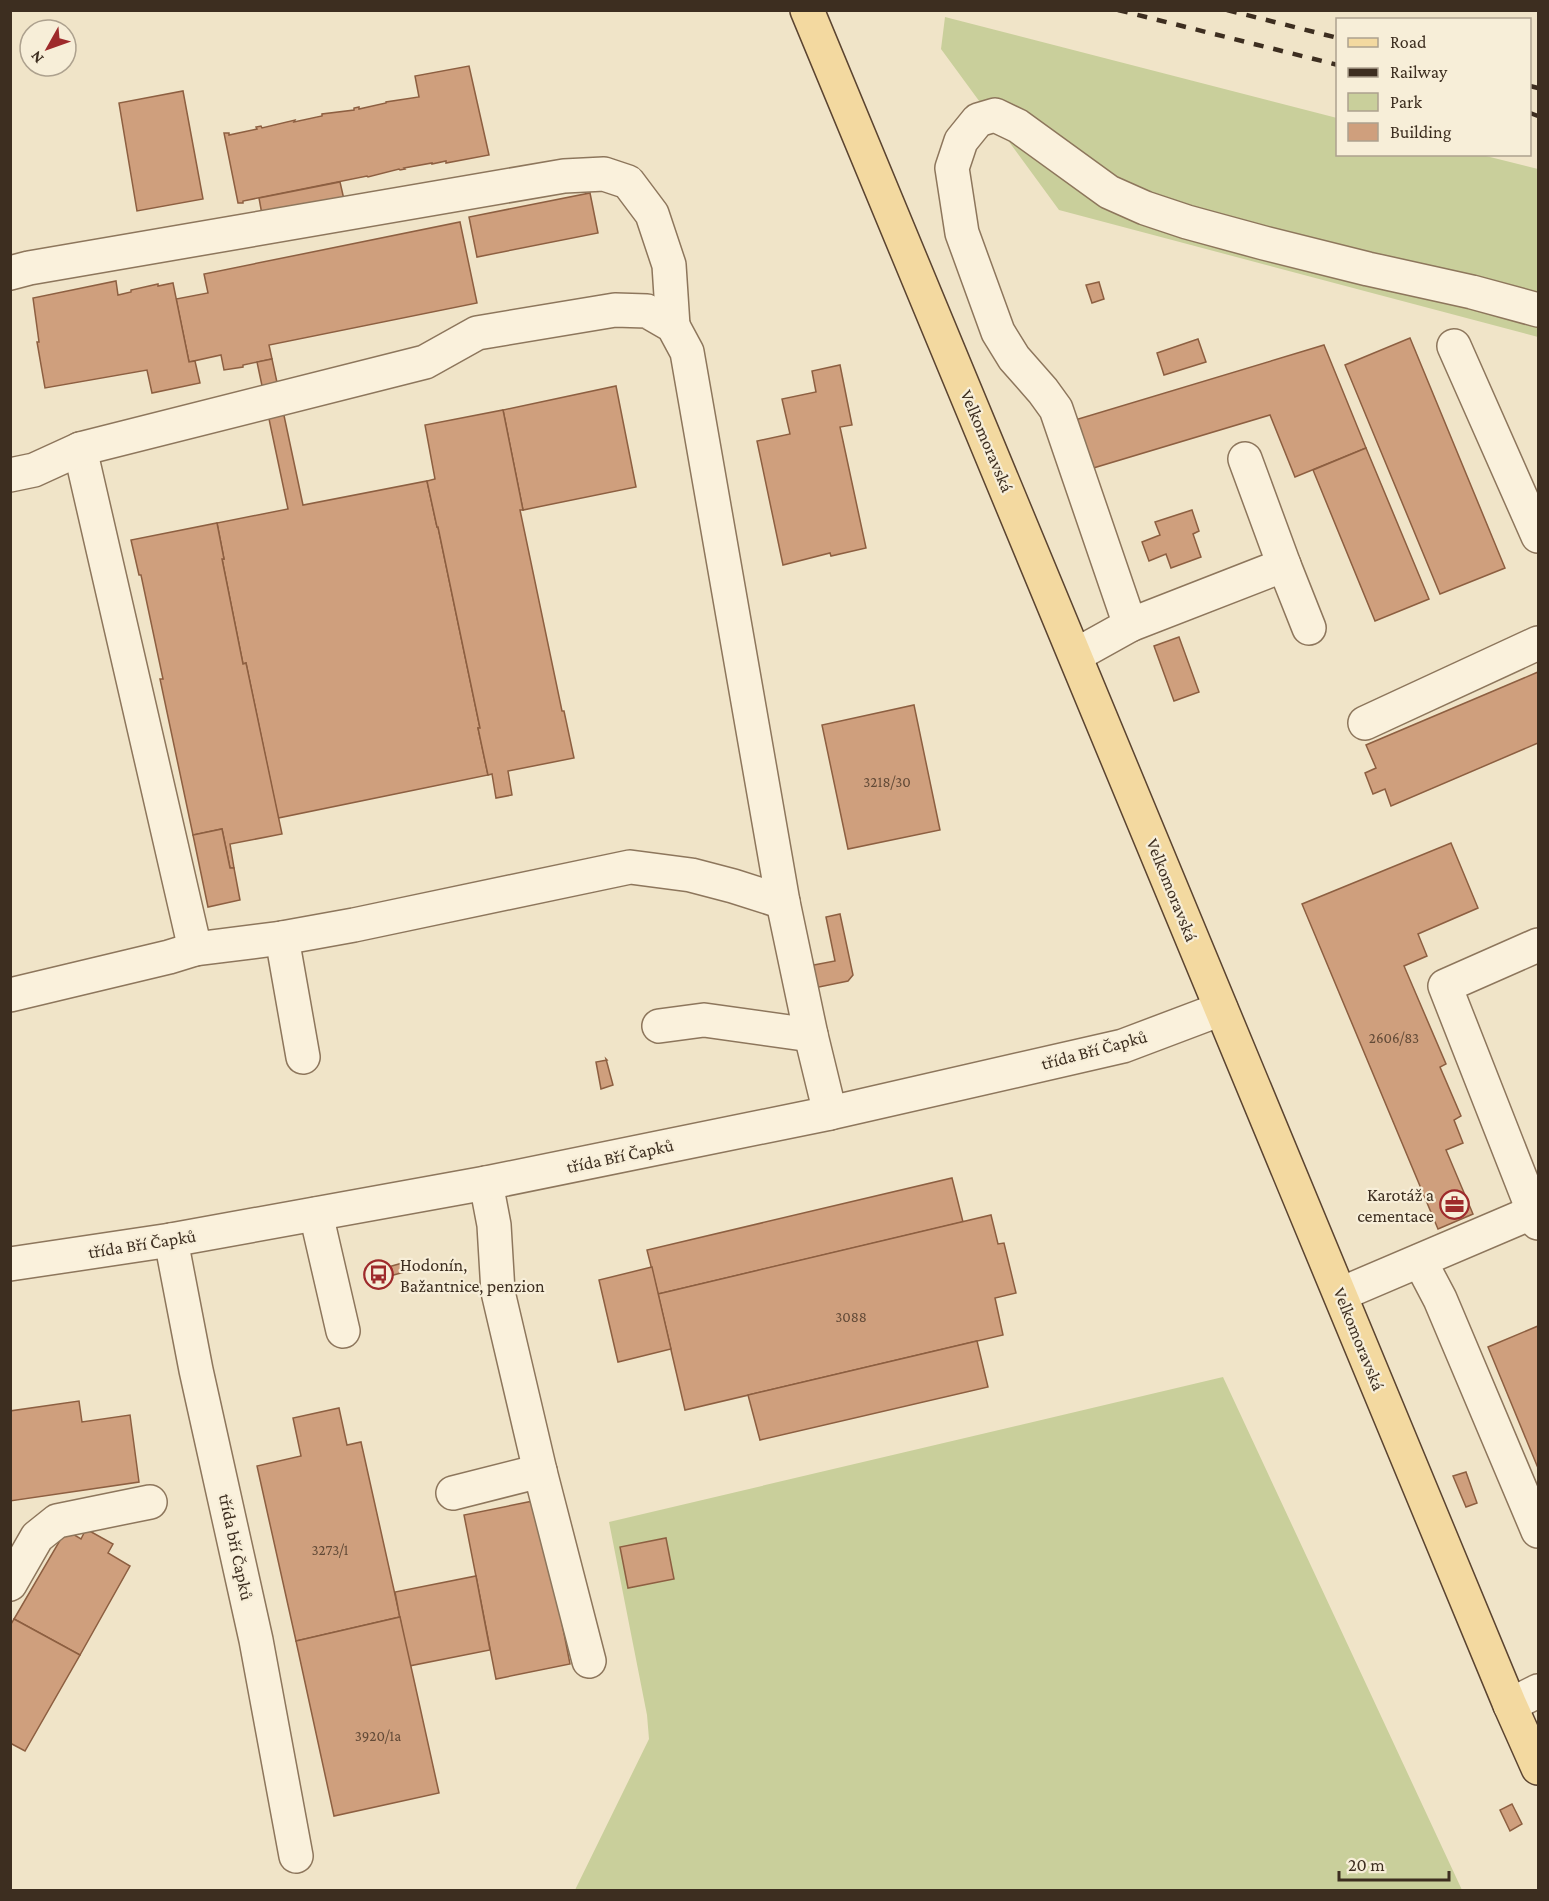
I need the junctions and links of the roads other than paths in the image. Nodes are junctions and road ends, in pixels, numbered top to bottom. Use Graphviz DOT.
graph roads {
  1 [pos="807,10"];
  2 [pos="10,273"];
  3 [pos="1539,310"];
  4 [pos="673,326"];
  5 [pos="1454,346"];
  6 [pos="80,449"];
  7 [pos="1245,459"];
  8 [pos="10,475"];
  9 [pos="1539,536"];
  10 [pos="1284,565"];
  11 [pos="1130,625"];
  12 [pos="1309,628"];
  13 [pos="1539,643"];
  14 [pos="1076,656"];
  15 [pos="1365,723"];
  16 [pos="783,902"];
  17 [pos="282,938"];
  18 [pos="1539,945"];
  19 [pos="195,949"];
  20 [pos="10,995"];
  21 [pos="1221,1009"];
  22 [pos="659,1026"];
  23 [pos="811,1035"];
  24 [pos="303,1057"];
  25 [pos="830,1113"];
  26 [pos="486,1183"];
  27 [pos="316,1214"];
  28 [pos="1537,1215"];
  29 [pos="171,1240"];
  30 [pos="1419,1261"];
  31 [pos="10,1264"];
  32 [pos="1341,1294"];
  33 [pos="344,1330"];
  34 [pos="540,1471"];
  35 [pos="453,1493"];
  36 [pos="150,1502"];
  37 [pos="1539,1530"];
  38 [pos="11,1582"];
  39 [pos="589,1660"];
  40 [pos="1527,1711"];
  41 [pos="1539,1768"];
  42 [pos="296,1856"];
  1 -- 14 [label="main road, Velkomoravská"];
  2 -- 4 [label="street"];
  3 -- 11 [label="street"];
  4 -- 6 [label="street"];
  4 -- 16 [label="street"];
  5 -- 9 [label="street"];
  6 -- 8 [label="street"];
  6 -- 19 [label="street"];
  7 -- 10 [label="street"];
  10 -- 11 [label="street"];
  10 -- 12 [label="street"];
  11 -- 14 [label="street"];
  13 -- 15 [label="street"];
  14 -- 21 [label="main road, Velkomoravská"];
  16 -- 17 [label="street"];
  16 -- 23 [label="street"];
  17 -- 19 [label="street"];
  17 -- 24 [label="street"];
  18 -- 28 [label="street"];
  19 -- 20 [label="street"];
  21 -- 25 [label="street, třída Bří Čapků"];
  21 -- 32 [label="main road, Velkomoravská"];
  22 -- 23 [label="street"];
  23 -- 25 [label="street"];
  25 -- 26 [label="street, třída Bří Čapků"];
  26 -- 27 [label="street, třída Bří Čapků"];
  26 -- 34 [label="street"];
  27 -- 29 [label="street, třída Bří Čapků"];
  27 -- 33 [label="street"];
  28 -- 30 [label="street"];
  29 -- 31 [label="street, třída Bří Čapků"];
  29 -- 42 [label="street, třída bří Čapků"];
  30 -- 32 [label="street"];
  30 -- 37 [label="street"];
  32 -- 40 [label="main road, Velkomoravská"];
  34 -- 35 [label="street"];
  34 -- 39 [label="street"];
  36 -- 38 [label="street"];
  40 -- 41 [label="main road, Velkomoravská"];
}
